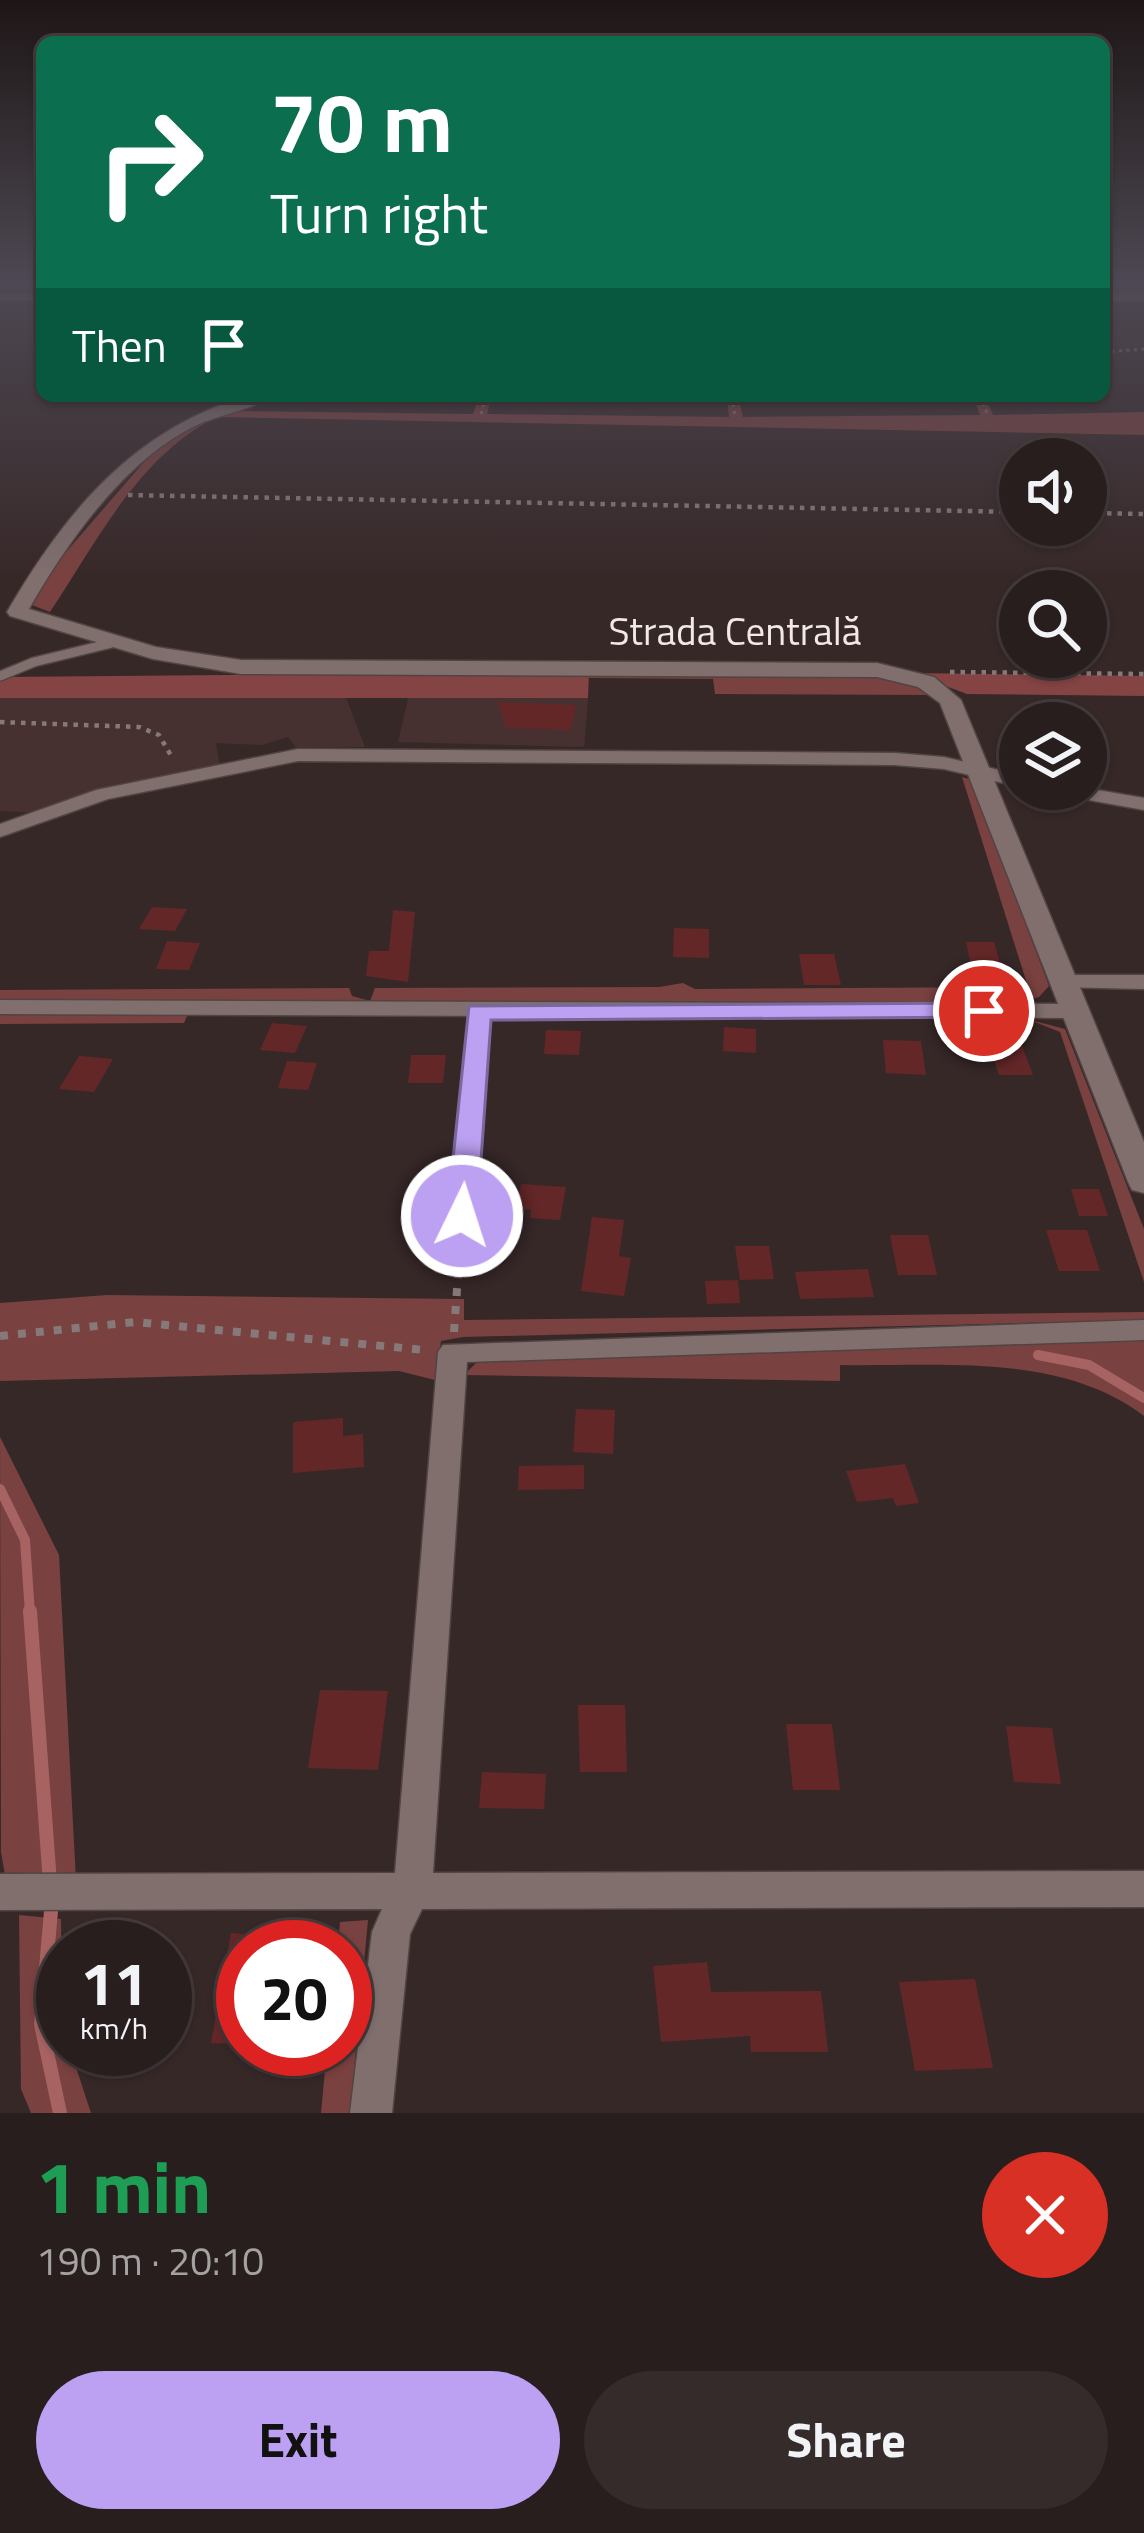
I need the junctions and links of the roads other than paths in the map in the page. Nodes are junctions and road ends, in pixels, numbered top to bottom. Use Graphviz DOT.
graph roads {
  1 [pos="248,402"];
  2 [pos="8,609"];
  3 [pos="116,642"];
  4 [pos="0,676"];
  5 [pos="983,775"];
  6 [pos="999,778"];
  7 [pos="1107,797"];
  8 [pos="1144,804"];
  9 [pos="0,831"];
  10 [pos="1065,982"];
  11 [pos="1144,982"];
  12 [pos="0,1007"];
  13 [pos="1076,1011"];
  14 [pos="478,1012"];
  15 [pos="1144,1182"];
  16 [pos="462,1216"];
  17 [pos="1144,1330"];
  18 [pos="412,1888"];
  19 [pos="1144,1889"];
  20 [pos="18,1893"];
  21 [pos="370,2113"];
  1 -- 2 [label="street"];
  2 -- 3 [label="street, Strada Centrală"];
  3 -- 4 [label="lane"];
  3 -- 5 [label="street, Strada Centrală"];
  5 -- 6 [label="street"];
  5 -- 9 [label="street"];
  5 -- 10 [label="street, Strada Centrală"];
  7 -- 8 [label="street"];
  10 -- 11 [label="street"];
  10 -- 13 [label="street, Strada Centrală"];
  12 -- 14 [label="street"];
  13 -- 14 [label="street"];
  13 -- 15 [label="street, Strada Centrală"];
  14 -- 16 [label="lane"];
  17 -- 18 [label="street"];
  18 -- 19 [label="street"];
  18 -- 20 [label="street"];
  18 -- 21 [label="street"];
}
